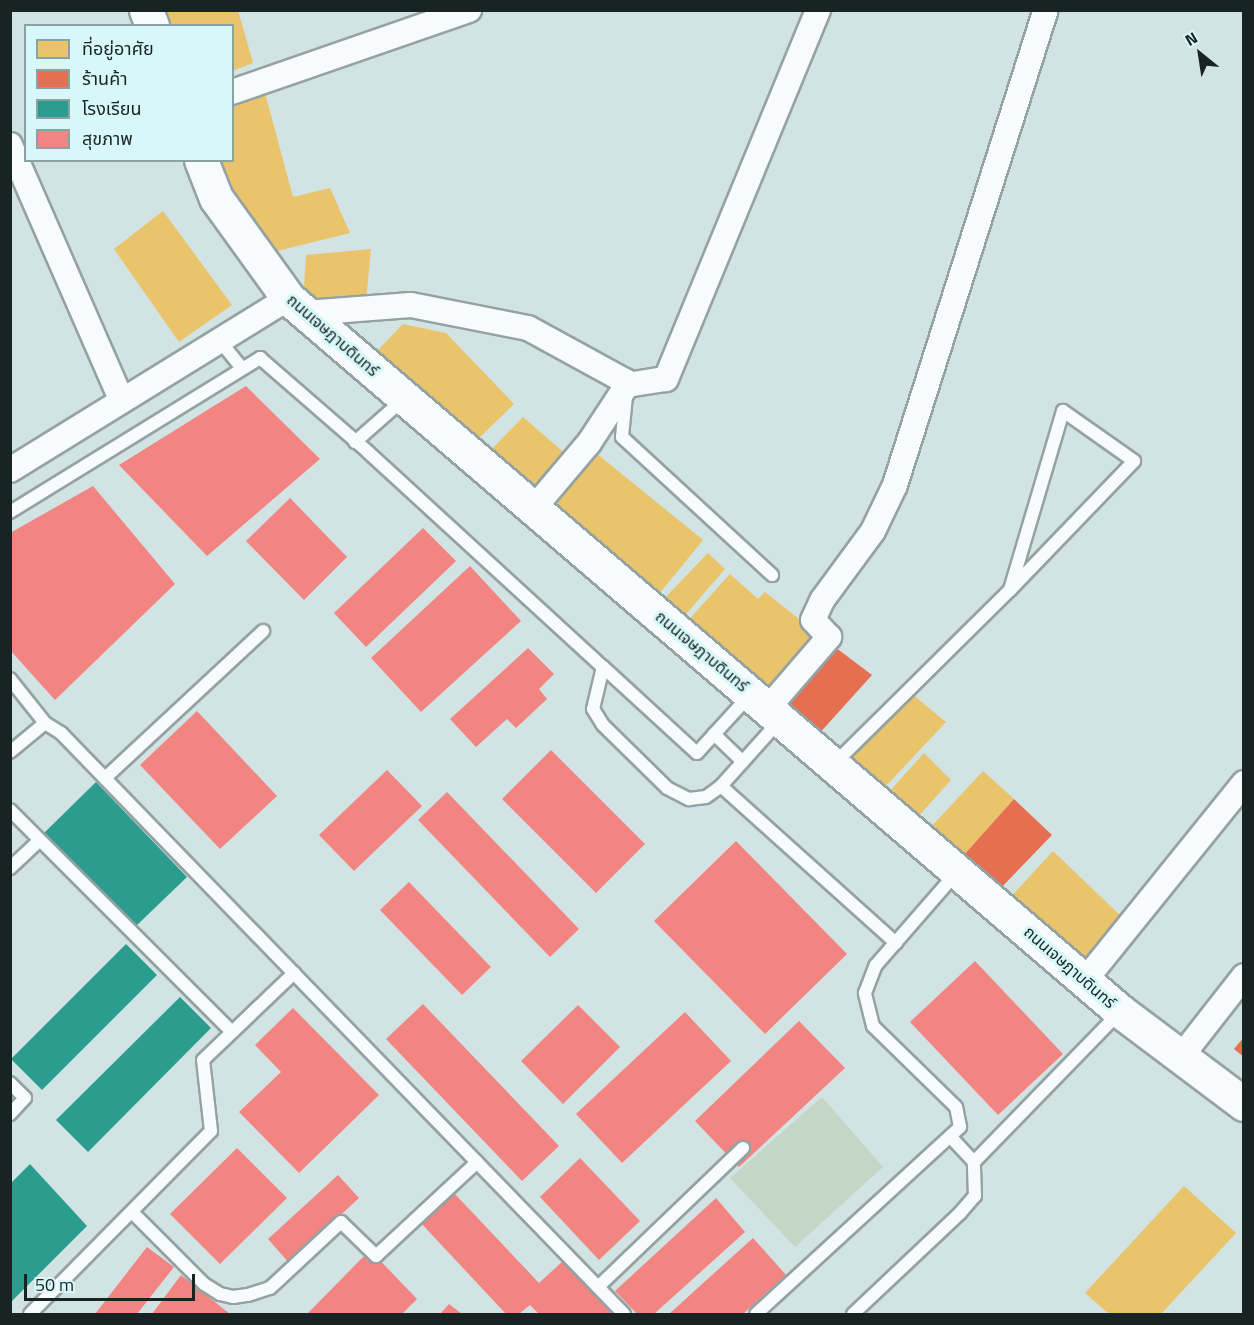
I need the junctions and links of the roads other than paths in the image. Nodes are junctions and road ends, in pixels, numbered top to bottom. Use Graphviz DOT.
graph roads {
  1 [pos="818,10"];
  2 [pos="1046,10"];
  3 [pos="459,12"];
  4 [pos="234,91"];
  5 [pos="10,145"];
  6 [pos="202,162"];
  7 [pos="297,305"];
  8 [pos="220,341"];
  9 [pos="242,368"];
  10 [pos="627,386"];
  11 [pos="405,398"];
  12 [pos="122,401"];
  13 [pos="355,442"];
  14 [pos="10,470"];
  15 [pos="534,508"];
  16 [pos="10,512"];
  17 [pos="772,575"];
  18 [pos="1010,590"];
  19 [pos="263,631"];
  20 [pos="603,667"];
  21 [pos="10,679"];
  22 [pos="767,707"];
  23 [pos="45,723"];
  24 [pos="714,734"];
  25 [pos="10,752"];
  26 [pos="743,762"];
  27 [pos="834,764"];
  28 [pos="105,778"];
  29 [pos="1244,783"];
  30 [pos="722,786"];
  31 [pos="10,810"];
  32 [pos="39,841"];
  33 [pos="10,868"];
  34 [pos="958,870"];
  35 [pos="896,943"];
  36 [pos="294,974"];
  37 [pos="1244,976"];
  38 [pos="1086,979"];
  39 [pos="1120,1011"];
  40 [pos="232,1032"];
  41 [pos="1180,1058"];
  42 [pos="10,1083"];
  43 [pos="1244,1104"];
  44 [pos="10,1114"];
  45 [pos="950,1136"];
  46 [pos="743,1148"];
  47 [pos="477,1162"];
  48 [pos="974,1162"];
  49 [pos="132,1212"];
  50 [pos="598,1287"];
  51 [pos="30,1314"];
  52 [pos="624,1314"];
  53 [pos="756,1314"];
  54 [pos="853,1314"];
  1 -- 10 [label="street"];
  2 -- 22 [label="street"];
  3 -- 4 [label="street"];
  5 -- 12 [label="street"];
  6 -- 7 [label="street, ถนนเจษฎาบดินทร์"];
  7 -- 8 [label="street"];
  7 -- 10 [label="street"];
  7 -- 11 [label="street, ถนนเจษฎาบดินทร์"];
  8 -- 9 [label="lane"];
  8 -- 12 [label="street"];
  9 -- 13 [label="lane"];
  9 -- 16 [label="lane"];
  10 -- 15 [label="street"];
  10 -- 17 [label="lane"];
  11 -- 13 [label="lane"];
  11 -- 15 [label="street, ถนนเจษฎาบดินทร์"];
  12 -- 14 [label="street"];
  13 -- 20 [label="lane"];
  15 -- 22 [label="street, ถนนเจษฎาบดินทร์"];
  18 -- 18 [label="lane"];
  18 -- 27 [label="lane"];
  19 -- 28 [label="lane"];
  20 -- 24 [label="lane"];
  20 -- 30 [label="lane"];
  21 -- 23 [label="lane"];
  22 -- 24 [label="lane"];
  22 -- 26 [label="lane"];
  22 -- 27 [label="street, ถนนเจษฎาบดินทร์"];
  23 -- 25 [label="lane"];
  23 -- 28 [label="lane"];
  24 -- 26 [label="lane"];
  26 -- 30 [label="lane"];
  27 -- 34 [label="street, ถนนเจษฎาบดินทร์"];
  28 -- 36 [label="lane"];
  29 -- 38 [label="street"];
  30 -- 35 [label="lane"];
  31 -- 32 [label="lane"];
  32 -- 33 [label="lane"];
  32 -- 40 [label="lane"];
  34 -- 35 [label="lane"];
  34 -- 38 [label="street, ถนนเจษฎาบดินทร์"];
  35 -- 45 [label="lane"];
  36 -- 40 [label="lane"];
  36 -- 47 [label="lane"];
  37 -- 41 [label="street"];
  38 -- 39 [label="street, ถนนเจษฎาบดินทร์"];
  39 -- 41 [label="street, ถนนเจษฎาบดินทร์"];
  39 -- 48 [label="lane"];
  40 -- 49 [label="lane"];
  41 -- 43 [label="street, ถนนเจษฎาบดินทร์"];
  42 -- 44 [label="lane"];
  45 -- 48 [label="lane"];
  45 -- 53 [label="lane"];
  46 -- 50 [label="lane"];
  47 -- 49 [label="lane"];
  47 -- 50 [label="lane"];
  48 -- 54 [label="lane"];
  49 -- 51 [label="lane"];
  50 -- 52 [label="lane"];
}
